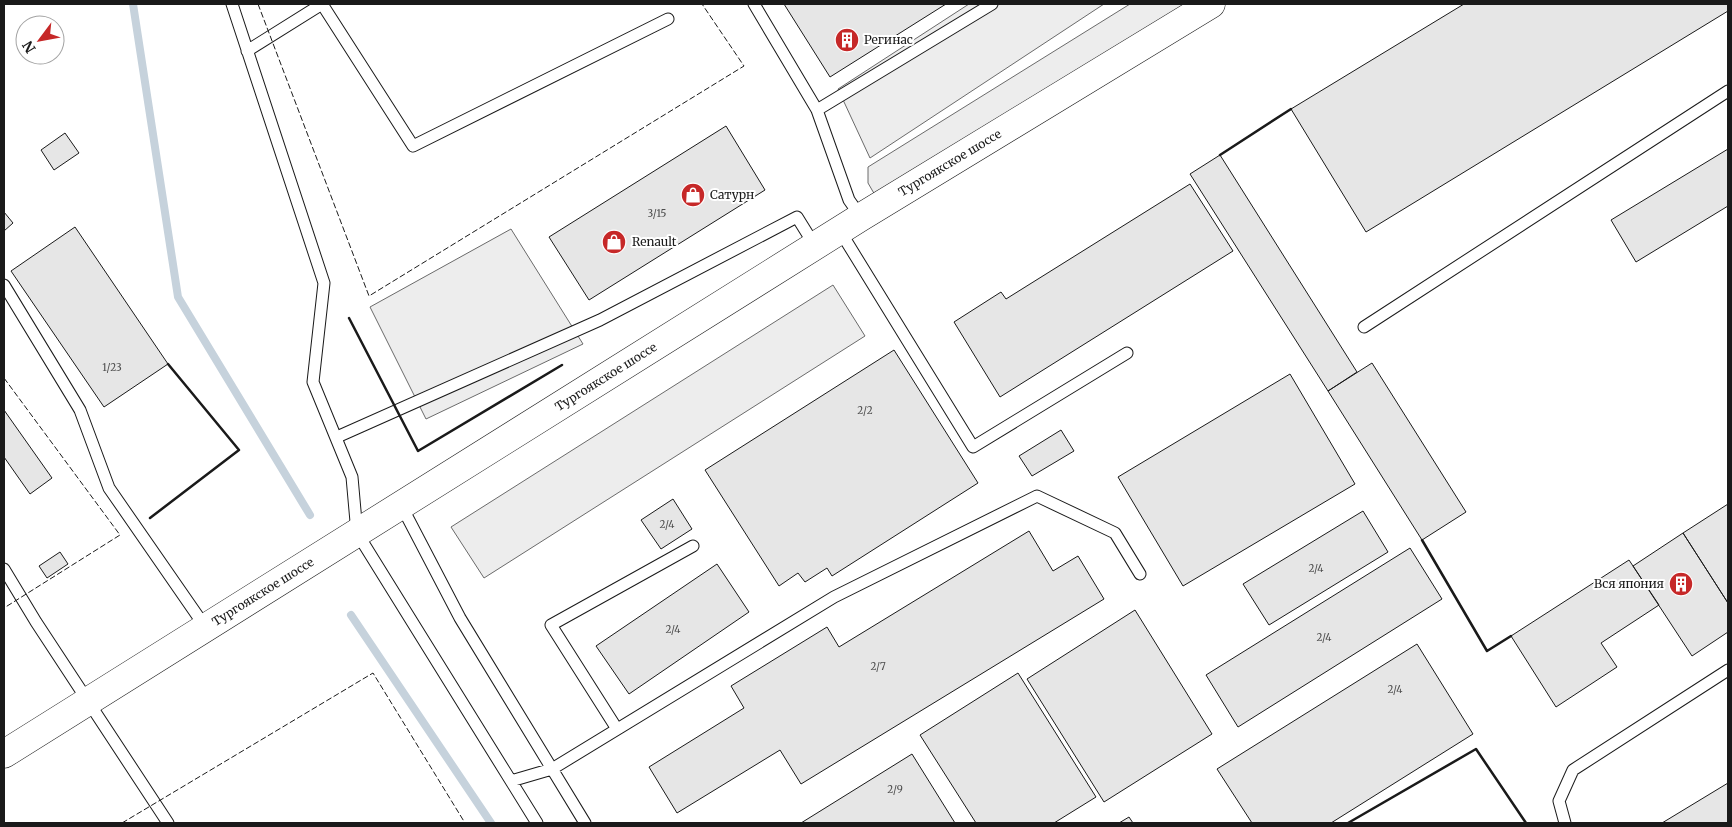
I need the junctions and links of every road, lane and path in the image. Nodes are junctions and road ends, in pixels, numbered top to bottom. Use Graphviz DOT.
graph roads {
  1 [pos="232,4"];
  2 [pos="754,4"];
  3 [pos="992,4"];
  4 [pos="1211,4"];
  5 [pos="668,19"];
  6 [pos="248,51"];
  7 [pos="1728,91"];
  8 [pos="817,110"];
  9 [pos="850,224"];
  10 [pos="815,246"];
  11 [pos="4,285"];
  12 [pos="1364,327"];
  13 [pos="1127,353"];
  14 [pos="337,436"];
  15 [pos="401,505"];
  16 [pos="357,533"];
  17 [pos="693,546"];
  18 [pos="4,568"];
  19 [pos="1140,574"];
  20 [pos="206,628"];
  21 [pos="1728,670"];
  22 [pos="88,702"];
  23 [pos="617,730"];
  24 [pos="4,754"];
  25 [pos="552,769"];
  26 [pos="511,781"];
  27 [pos="168,823"];
  28 [pos="537,823"];
  29 [pos="585,823"];
  30 [pos="1565,823"];
  1 -- 6 [label="lane"];
  2 -- 8 [label="lane"];
  3 -- 8 [label="lane"];
  4 -- 9 [label="main road, Тургоякское шоссе"];
  5 -- 6 [label="lane"];
  6 -- 14 [label="lane"];
  7 -- 12 [label="lane"];
  8 -- 9 [label="lane"];
  9 -- 10 [label="main road, Тургоякское шоссе"];
  9 -- 13 [label="lane"];
  10 -- 14 [label="lane"];
  10 -- 15 [label="main road, Тургоякское шоссе"];
  11 -- 20 [label="lane"];
  14 -- 16 [label="lane"];
  15 -- 16 [label="main road, Тургоякское шоссе"];
  15 -- 25 [label="lane"];
  16 -- 20 [label="main road, Тургоякское шоссе"];
  16 -- 26 [label="lane"];
  17 -- 23 [label="lane"];
  18 -- 22 [label="lane"];
  19 -- 23 [label="lane"];
  20 -- 22 [label="main road, Тургоякское шоссе"];
  21 -- 30 [label="lane"];
  22 -- 24 [label="main road, Тургоякское шоссе"];
  22 -- 27 [label="lane"];
  23 -- 25 [label="lane"];
  25 -- 26 [label="lane"];
  25 -- 29 [label="lane"];
  26 -- 28 [label="lane"];
}
